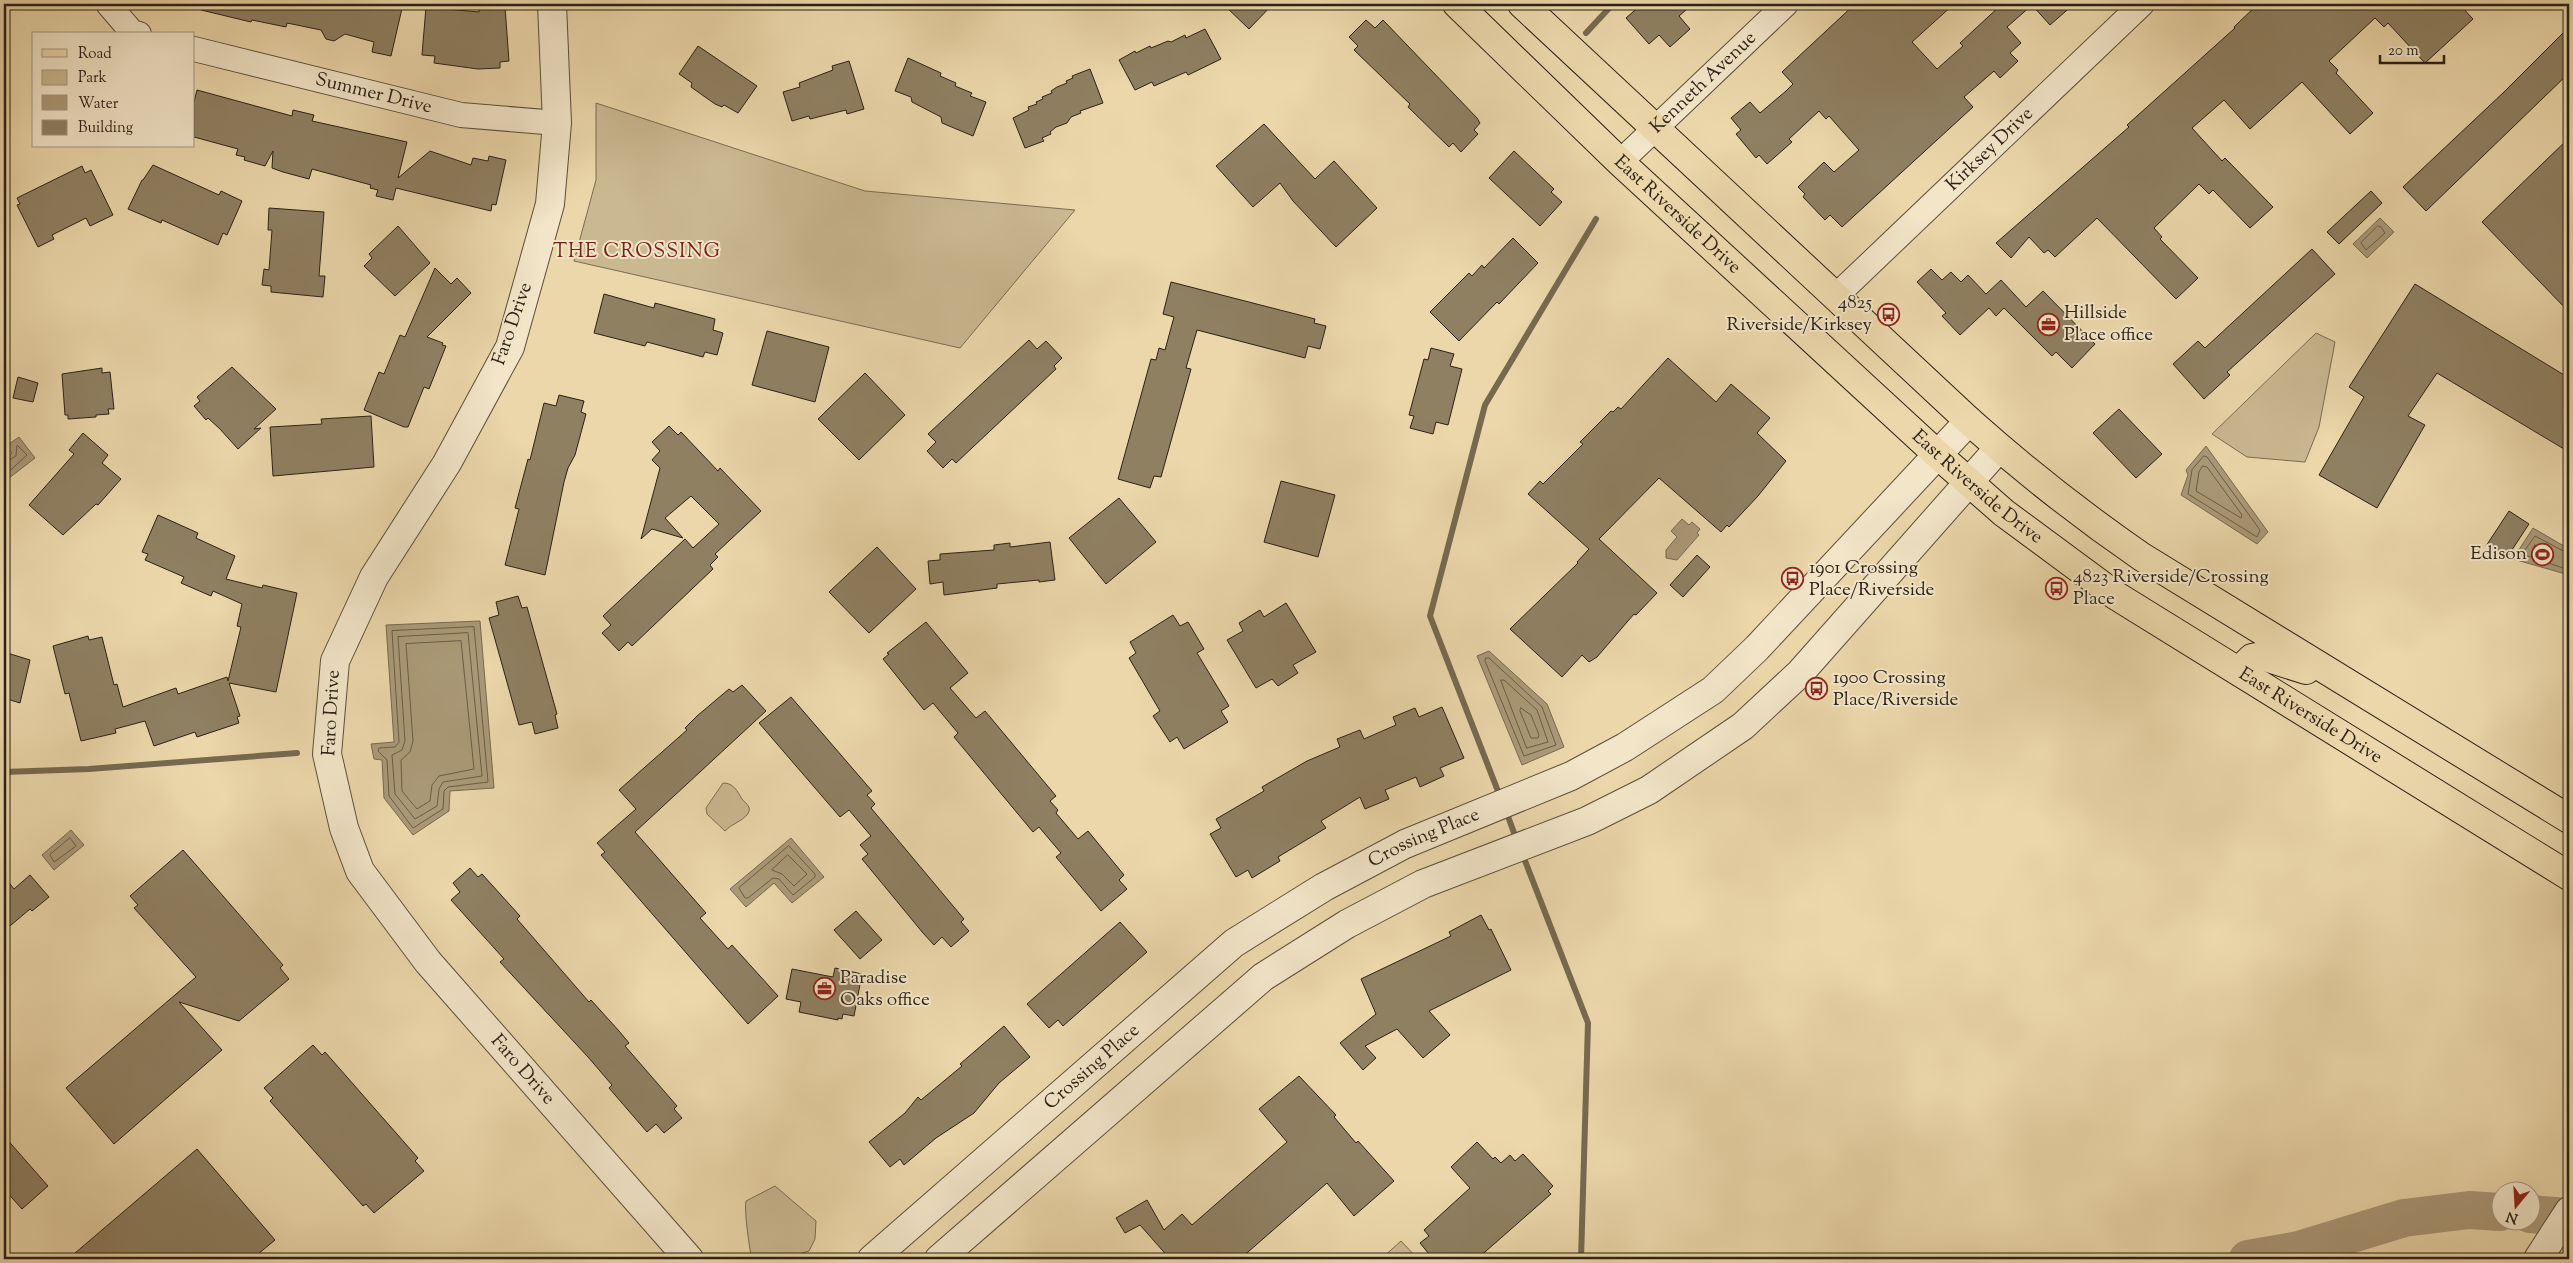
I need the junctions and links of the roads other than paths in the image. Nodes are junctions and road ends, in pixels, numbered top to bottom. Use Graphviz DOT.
graph roads {
  1 [pos="108,4"];
  2 [pos="552,4"];
  3 [pos="1457,4"];
  4 [pos="1522,4"];
  5 [pos="1786,4"];
  6 [pos="2142,4"];
  7 [pos="132,32"];
  8 [pos="195,49"];
  9 [pos="557,123"];
  10 [pos="1655,130"];
  11 [pos="1620,162"];
  12 [pos="1837,295"];
  13 [pos="1969,421"];
  14 [pos="2000,448"];
  15 [pos="1938,455"];
  16 [pos="1968,483"];
  17 [pos="2239,671"];
  18 [pos="2346,682"];
  19 [pos="2569,819"];
  20 [pos="2569,876"];
  21 [pos="2569,1211"];
  22 [pos="689,1259"];
  23 [pos="872,1259"];
  24 [pos="938,1259"];
  25 [pos="2538,1259"];
  1 -- 7 [label="street"];
  2 -- 9 [label="street, Faro Drive"];
  3 -- 11 [label="main road, East Riverside Drive"];
  4 -- 10 [label="main road"];
  5 -- 10 [label="street, Kenneth Avenue"];
  6 -- 12 [label="street, Kirksey Drive"];
  8 -- 9 [label="street, Summer Drive"];
  9 -- 22 [label="street, Faro Drive"];
  10 -- 11 [label="street, Kenneth Avenue"];
  10 -- 12 [label="main road"];
  11 -- 15 [label="main road, East Riverside Drive"];
  12 -- 13 [label="main road"];
  13 -- 14 [label="main road"];
  13 -- 15 [label="street, Crossing Place"];
  14 -- 16 [label="street"];
  14 -- 18 [label="main road"];
  15 -- 16 [label="main road, East Riverside Drive"];
  15 -- 23 [label="street, Crossing Place"];
  16 -- 17 [label="main road, East Riverside Drive"];
  16 -- 24 [label="street"];
  17 -- 18 [label="main road"];
  17 -- 20 [label="main road, East Riverside Drive"];
  18 -- 19 [label="main road"];
  21 -- 25 [label="street"];
}
